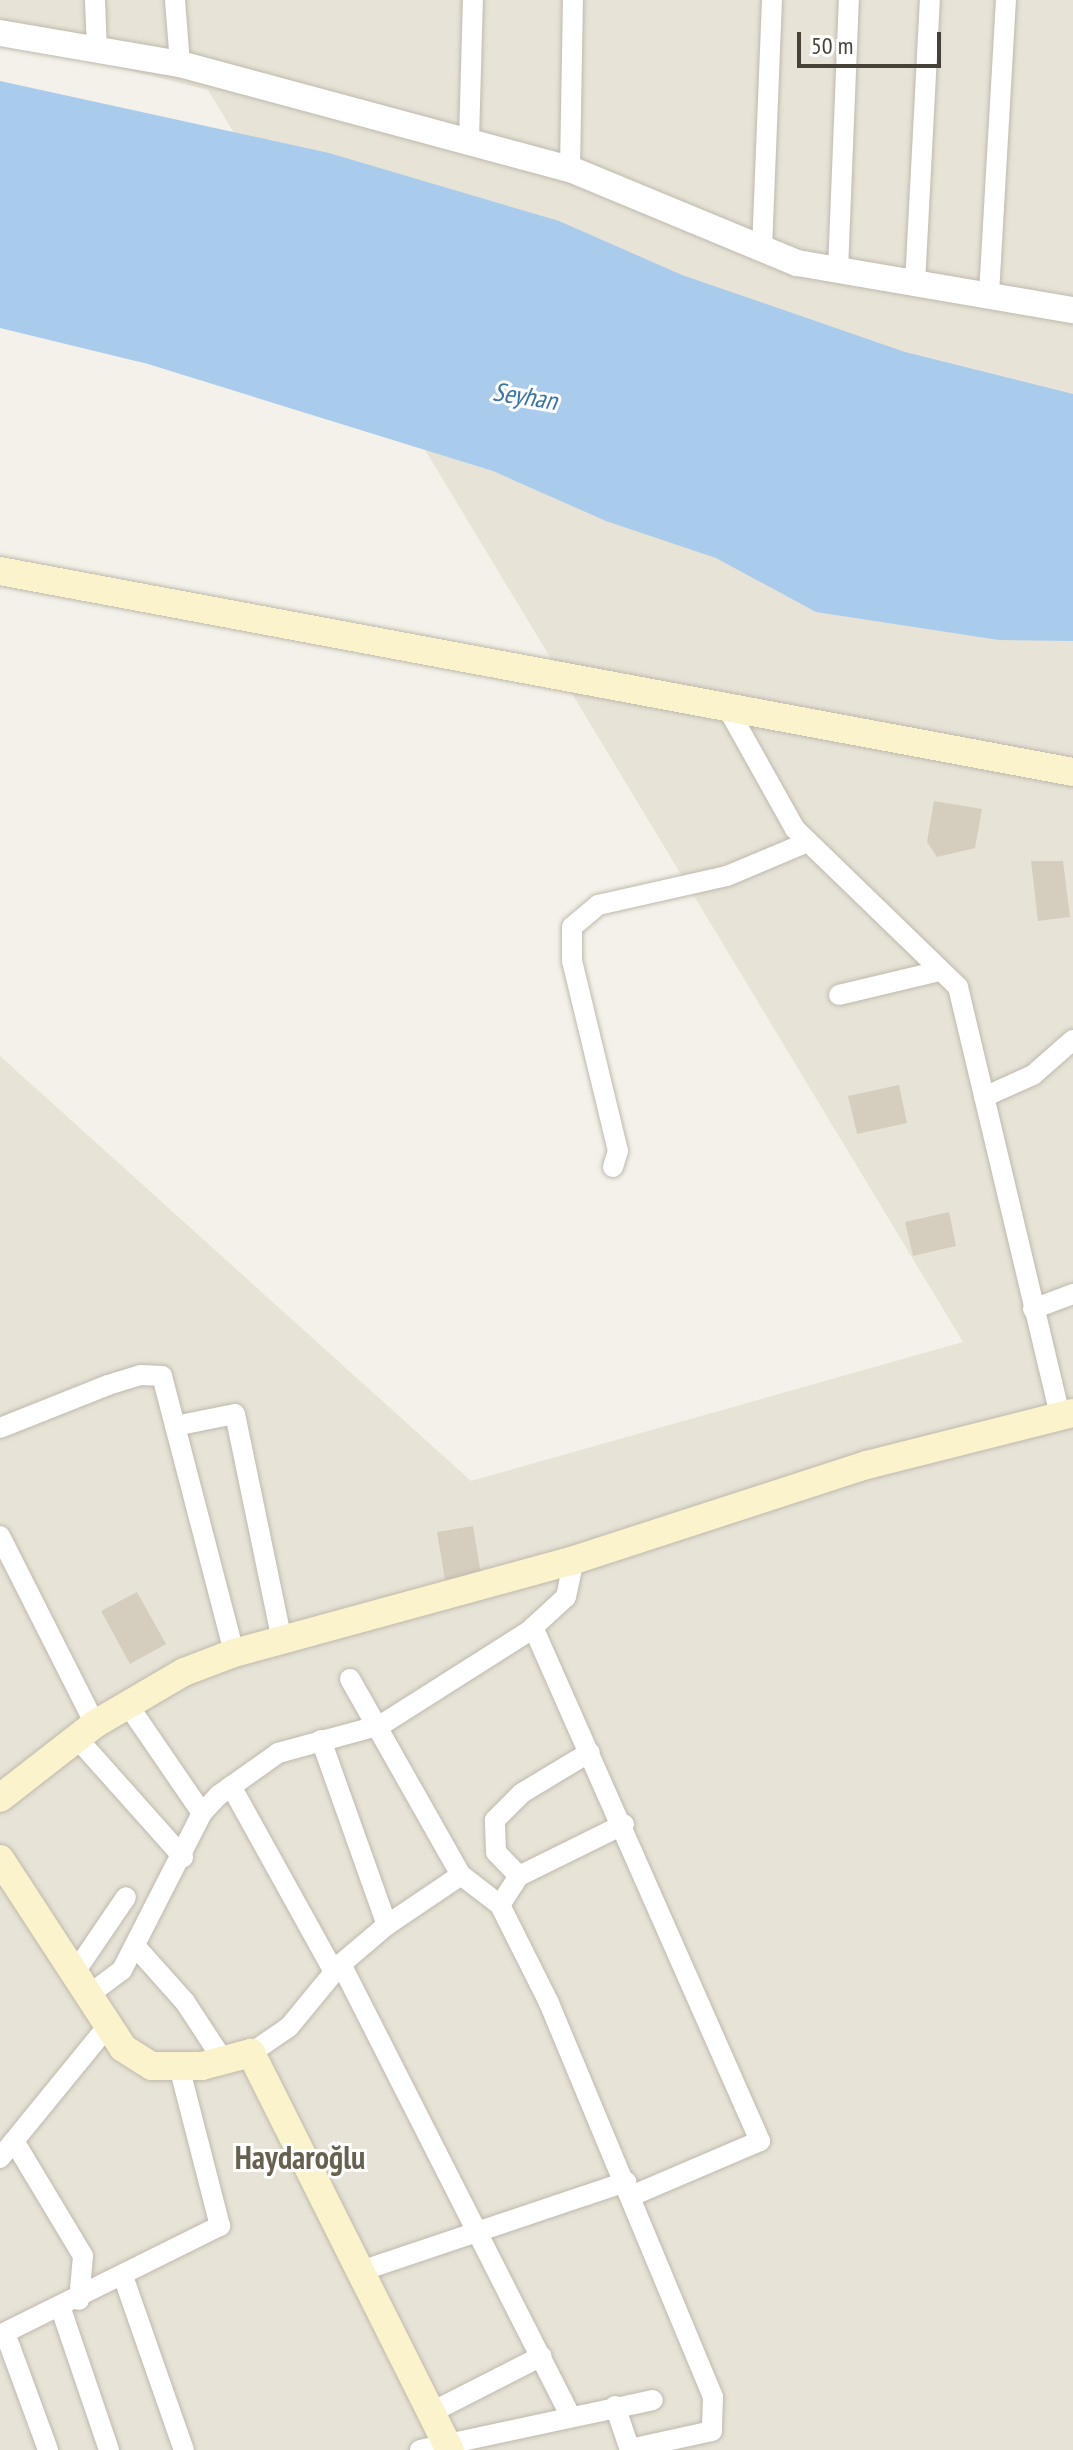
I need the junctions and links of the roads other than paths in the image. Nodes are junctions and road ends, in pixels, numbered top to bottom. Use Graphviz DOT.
graph roads {
  1 [pos="95,0"];
  2 [pos="175,0"];
  3 [pos="473,0"];
  4 [pos="573,0"];
  5 [pos="772,0"];
  6 [pos="849,0"];
  7 [pos="930,0"];
  8 [pos="1006,0"];
  9 [pos="0,33"];
  10 [pos="97,51"];
  11 [pos="180,64"];
  12 [pos="469,140"];
  13 [pos="570,169"];
  14 [pos="762,249"];
  15 [pos="838,270"];
  16 [pos="915,284"];
  17 [pos="989,294"];
  18 [pos="1073,310"];
  19 [pos="0,571"];
  20 [pos="728,709"];
  21 [pos="1073,772"];
  22 [pos="808,842"];
  23 [pos="940,971"];
  24 [pos="839,995"];
  25 [pos="1073,1040"];
  26 [pos="984,1097"];
  27 [pos="613,1167"];
  28 [pos="1073,1294"];
  29 [pos="1033,1309"];
  30 [pos="1066,1414"];
  31 [pos="175,1426"];
  32 [pos="0,1428"];
  33 [pos="0,1536"];
  34 [pos="574,1560"];
  35 [pos="533,1627"];
  36 [pos="281,1636"];
  37 [pos="234,1653"];
  38 [pos="350,1679"];
  39 [pos="128,1705"];
  40 [pos="381,1725"];
  41 [pos="85,1730"];
  42 [pos="321,1740"];
  43 [pos="590,1752"];
  44 [pos="231,1786"];
  45 [pos="0,1798"];
  46 [pos="202,1813"];
  47 [pos="624,1824"];
  48 [pos="183,1857"];
  49 [pos="0,1859"];
  50 [pos="461,1875"];
  51 [pos="519,1876"];
  52 [pos="126,1897"];
  53 [pos="500,1905"];
  54 [pos="387,1925"];
  55 [pos="136,1947"];
  56 [pos="338,1968"];
  57 [pos="79,1986"];
  58 [pos="106,2028"];
  59 [pos="251,2053"];
  60 [pos="223,2060"];
  61 [pos="179,2066"];
  62 [pos="14,2141"];
  63 [pos="0,2158"];
  64 [pos="629,2189"];
  65 [pos="480,2230"];
  66 [pos="361,2271"];
  67 [pos="124,2279"];
  68 [pos="70,2304"];
  69 [pos="2,2334"];
  70 [pos="542,2356"];
  71 [pos="653,2400"];
  72 [pos="615,2406"];
  73 [pos="432,2412"];
  74 [pos="570,2415"];
  75 [pos="439,2447"];
  76 [pos="48,2450"];
  77 [pos="109,2450"];
  78 [pos="184,2450"];
  79 [pos="630,2450"];
  1 -- 10 [label="street"];
  2 -- 11 [label="street"];
  3 -- 12 [label="street"];
  4 -- 13 [label="street"];
  5 -- 14 [label="street"];
  6 -- 15 [label="street"];
  7 -- 16 [label="street"];
  8 -- 17 [label="street"];
  9 -- 10 [label="street"];
  10 -- 11 [label="street"];
  11 -- 12 [label="street"];
  12 -- 13 [label="street"];
  13 -- 14 [label="street"];
  14 -- 15 [label="street"];
  15 -- 16 [label="street"];
  16 -- 17 [label="street"];
  17 -- 18 [label="street"];
  19 -- 20 [label="main road"];
  20 -- 21 [label="main road"];
  20 -- 22 [label="street"];
  22 -- 23 [label="street"];
  22 -- 27 [label="street"];
  23 -- 24 [label="street"];
  23 -- 26 [label="street"];
  25 -- 26 [label="street"];
  26 -- 29 [label="street"];
  28 -- 29 [label="street"];
  29 -- 30 [label="street"];
  30 -- 34 [label="main road"];
  31 -- 32 [label="street"];
  31 -- 36 [label="street"];
  31 -- 37 [label="street"];
  33 -- 41 [label="street"];
  34 -- 35 [label="street"];
  34 -- 36 [label="main road"];
  35 -- 40 [label="street"];
  35 -- 43 [label="street"];
  36 -- 37 [label="main road"];
  37 -- 39 [label="main road"];
  38 -- 40 [label="street"];
  39 -- 41 [label="main road"];
  39 -- 46 [label="street"];
  40 -- 42 [label="street"];
  40 -- 50 [label="street"];
  41 -- 45 [label="main road"];
  41 -- 48 [label="street"];
  42 -- 44 [label="street"];
  42 -- 54 [label="street"];
  43 -- 47 [label="street"];
  43 -- 51 [label="street"];
  44 -- 46 [label="street"];
  44 -- 56 [label="street"];
  46 -- 48 [label="street"];
  47 -- 51 [label="street"];
  47 -- 64 [label="street"];
  48 -- 55 [label="street"];
  49 -- 57 [label="main road"];
  50 -- 53 [label="street"];
  50 -- 54 [label="street"];
  51 -- 53 [label="street"];
  52 -- 57 [label="street"];
  53 -- 64 [label="street"];
  54 -- 56 [label="street"];
  55 -- 57 [label="street"];
  55 -- 60 [label="street"];
  56 -- 59 [label="street"];
  56 -- 65 [label="street"];
  57 -- 58 [label="main road"];
  58 -- 61 [label="main road"];
  58 -- 62 [label="street"];
  59 -- 60 [label="main road"];
  59 -- 66 [label="main road"];
  60 -- 61 [label="main road"];
  61 -- 67 [label="street"];
  62 -- 63 [label="street"];
  62 -- 68 [label="street"];
  64 -- 65 [label="street"];
  64 -- 79 [label="street"];
  65 -- 66 [label="street"];
  65 -- 70 [label="street"];
  66 -- 73 [label="main road"];
  67 -- 68 [label="street"];
  67 -- 78 [label="street"];
  68 -- 69 [label="street"];
  68 -- 77 [label="street"];
  69 -- 76 [label="street"];
  70 -- 73 [label="street"];
  70 -- 74 [label="street"];
  71 -- 72 [label="street"];
  72 -- 74 [label="street"];
  72 -- 79 [label="street"];
  73 -- 75 [label="main road"];
  74 -- 75 [label="street"];
}
